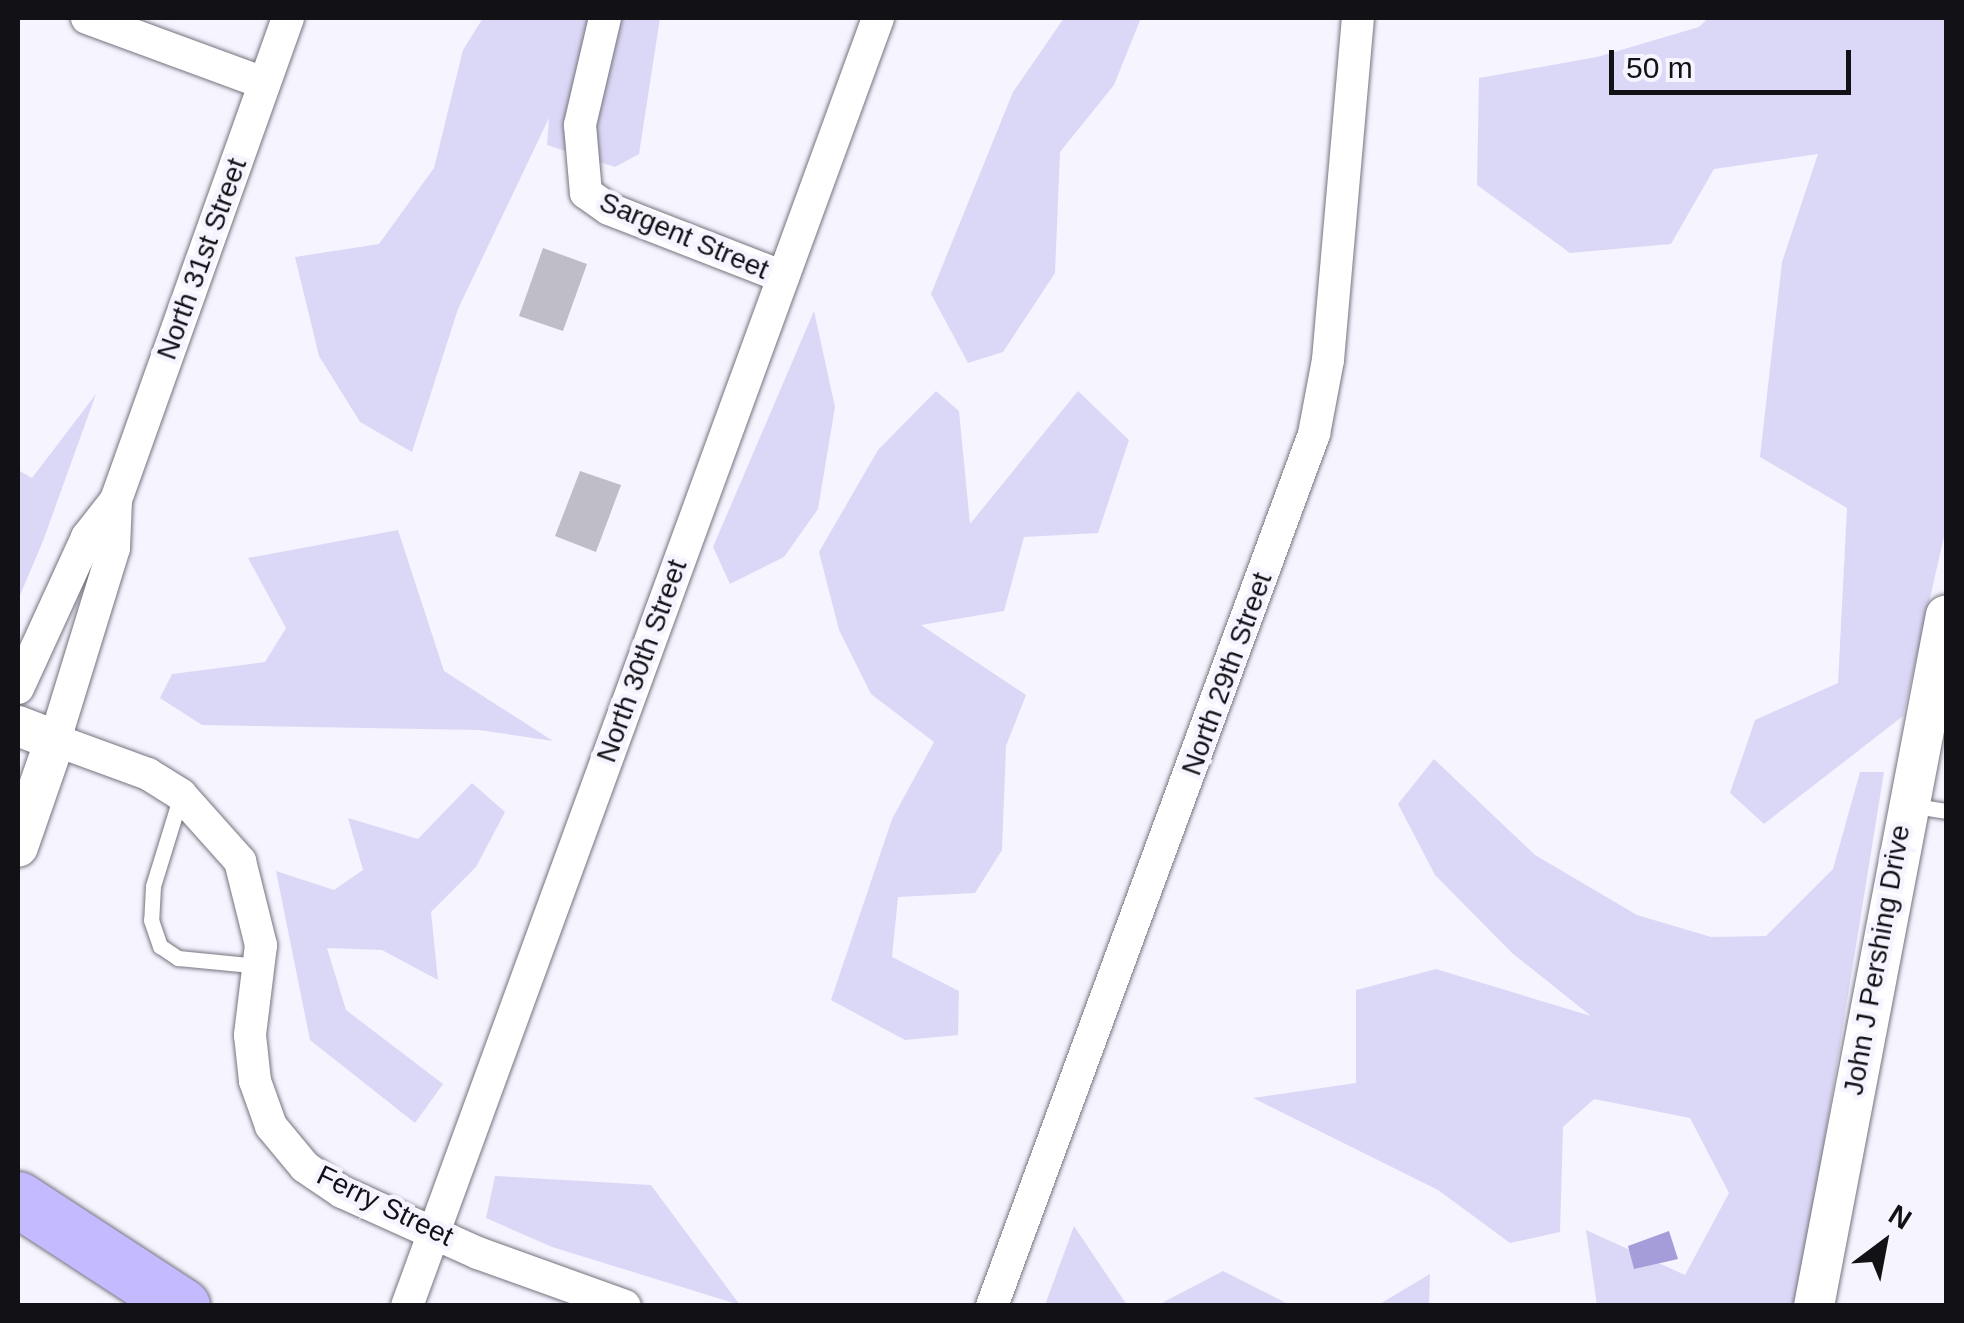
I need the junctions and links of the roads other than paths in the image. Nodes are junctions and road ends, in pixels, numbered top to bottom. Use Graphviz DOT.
graph roads {
  1 [pos="87,18"];
  2 [pos="288,18"];
  3 [pos="605,18"];
  4 [pos="878,18"];
  5 [pos="1358,18"];
  6 [pos="264,84"];
  7 [pos="783,277"];
  8 [pos="116,500"];
  9 [pos="1946,615"];
  10 [pos="18,688"];
  11 [pos="18,726"];
  12 [pos="55,740"];
  13 [pos="180,795"];
  14 [pos="1905,804"];
  15 [pos="1946,811"];
  16 [pos="18,847"];
  17 [pos="259,966"];
  18 [pos="18,1199"];
  19 [pos="434,1228"];
  20 [pos="182,1306"];
  21 [pos="407,1306"];
  22 [pos="625,1306"];
  23 [pos="992,1306"];
  24 [pos="1814,1306"];
  1 -- 6 [label="street"];
  2 -- 6 [label="street, North 31st Street"];
  3 -- 7 [label="street, Sargent Street"];
  4 -- 7 [label="street, North 30th Street"];
  5 -- 23 [label="street, North 29th Street"];
  6 -- 8 [label="street, North 31st Street"];
  7 -- 19 [label="street, North 30th Street"];
  8 -- 10 [label="street, North 31st Street"];
  8 -- 12 [label="street, North 31st Street"];
  9 -- 14 [label="street, John J Pershing Drive"];
  11 -- 12 [label="street, Ferry Street"];
  12 -- 13 [label="street, Ferry Street"];
  12 -- 16 [label="street, North 31st Street"];
  13 -- 17 [label="street, Ferry Street"];
  13 -- 17 [label="lane"];
  14 -- 15 [label="lane"];
  14 -- 24 [label="street, John J Pershing Drive"];
  17 -- 19 [label="street, Ferry Street"];
  18 -- 20 [label="highway"];
  19 -- 21 [label="street, North 30th Street"];
  19 -- 22 [label="street, Ferry Street"];
}
